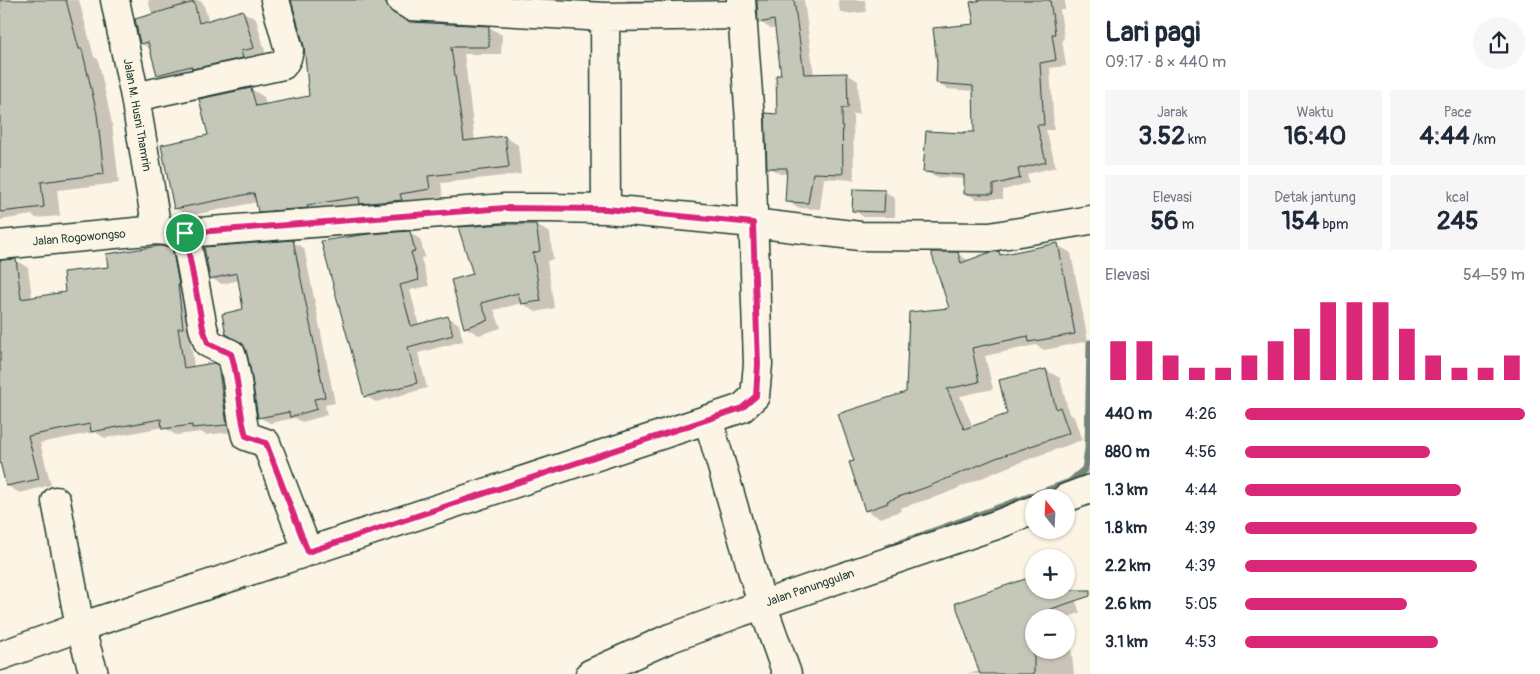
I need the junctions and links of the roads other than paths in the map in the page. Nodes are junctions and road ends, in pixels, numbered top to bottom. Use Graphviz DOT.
graph roads {
  1 [pos="115,0"];
  2 [pos="275,0"];
  3 [pos="401,0"];
  4 [pos="741,8"];
  5 [pos="612,11"];
  6 [pos="135,97"];
  7 [pos="606,209"];
  8 [pos="1088,221"];
  9 [pos="753,223"];
  10 [pos="157,230"];
  11 [pos="185,233"];
  12 [pos="0,245"];
  13 [pos="708,419"];
  14 [pos="1090,489"];
  15 [pos="1075,495"];
  16 [pos="56,501"];
  17 [pos="1025,514"];
  18 [pos="308,552"];
  19 [pos="762,604"];
  20 [pos="80,627"];
  21 [pos="0,656"];
  22 [pos="94,674"];
  23 [pos="590,674"];
  24 [pos="787,674"];
  1 -- 6 [label="street, Jalan M. Husni Thamrin"];
  2 -- 6 [label="street"];
  3 -- 5 [label="street"];
  4 -- 5 [label="street"];
  4 -- 9 [label="street"];
  5 -- 7 [label="street"];
  6 -- 10 [label="street, Jalan M. Husni Thamrin"];
  7 -- 9 [label="street, Jalan Rogowongso"];
  7 -- 11 [label="street, Jalan Rogowongso"];
  8 -- 9 [label="street, Jalan Rogowongso"];
  9 -- 13 [label="street"];
  10 -- 11 [label="street, Jalan Rogowongso"];
  10 -- 12 [label="street, Jalan Rogowongso"];
  11 -- 18 [label="street"];
  13 -- 18 [label="street"];
  13 -- 19 [label="street"];
  14 -- 15 [label="street"];
  16 -- 20 [label="street"];
  17 -- 19 [label="street, Jalan Panunggulan"];
  18 -- 20 [label="street"];
  19 -- 23 [label="street, Jalan Panunggulan"];
  19 -- 24 [label="street"];
  20 -- 21 [label="street"];
  20 -- 22 [label="street"];
}
